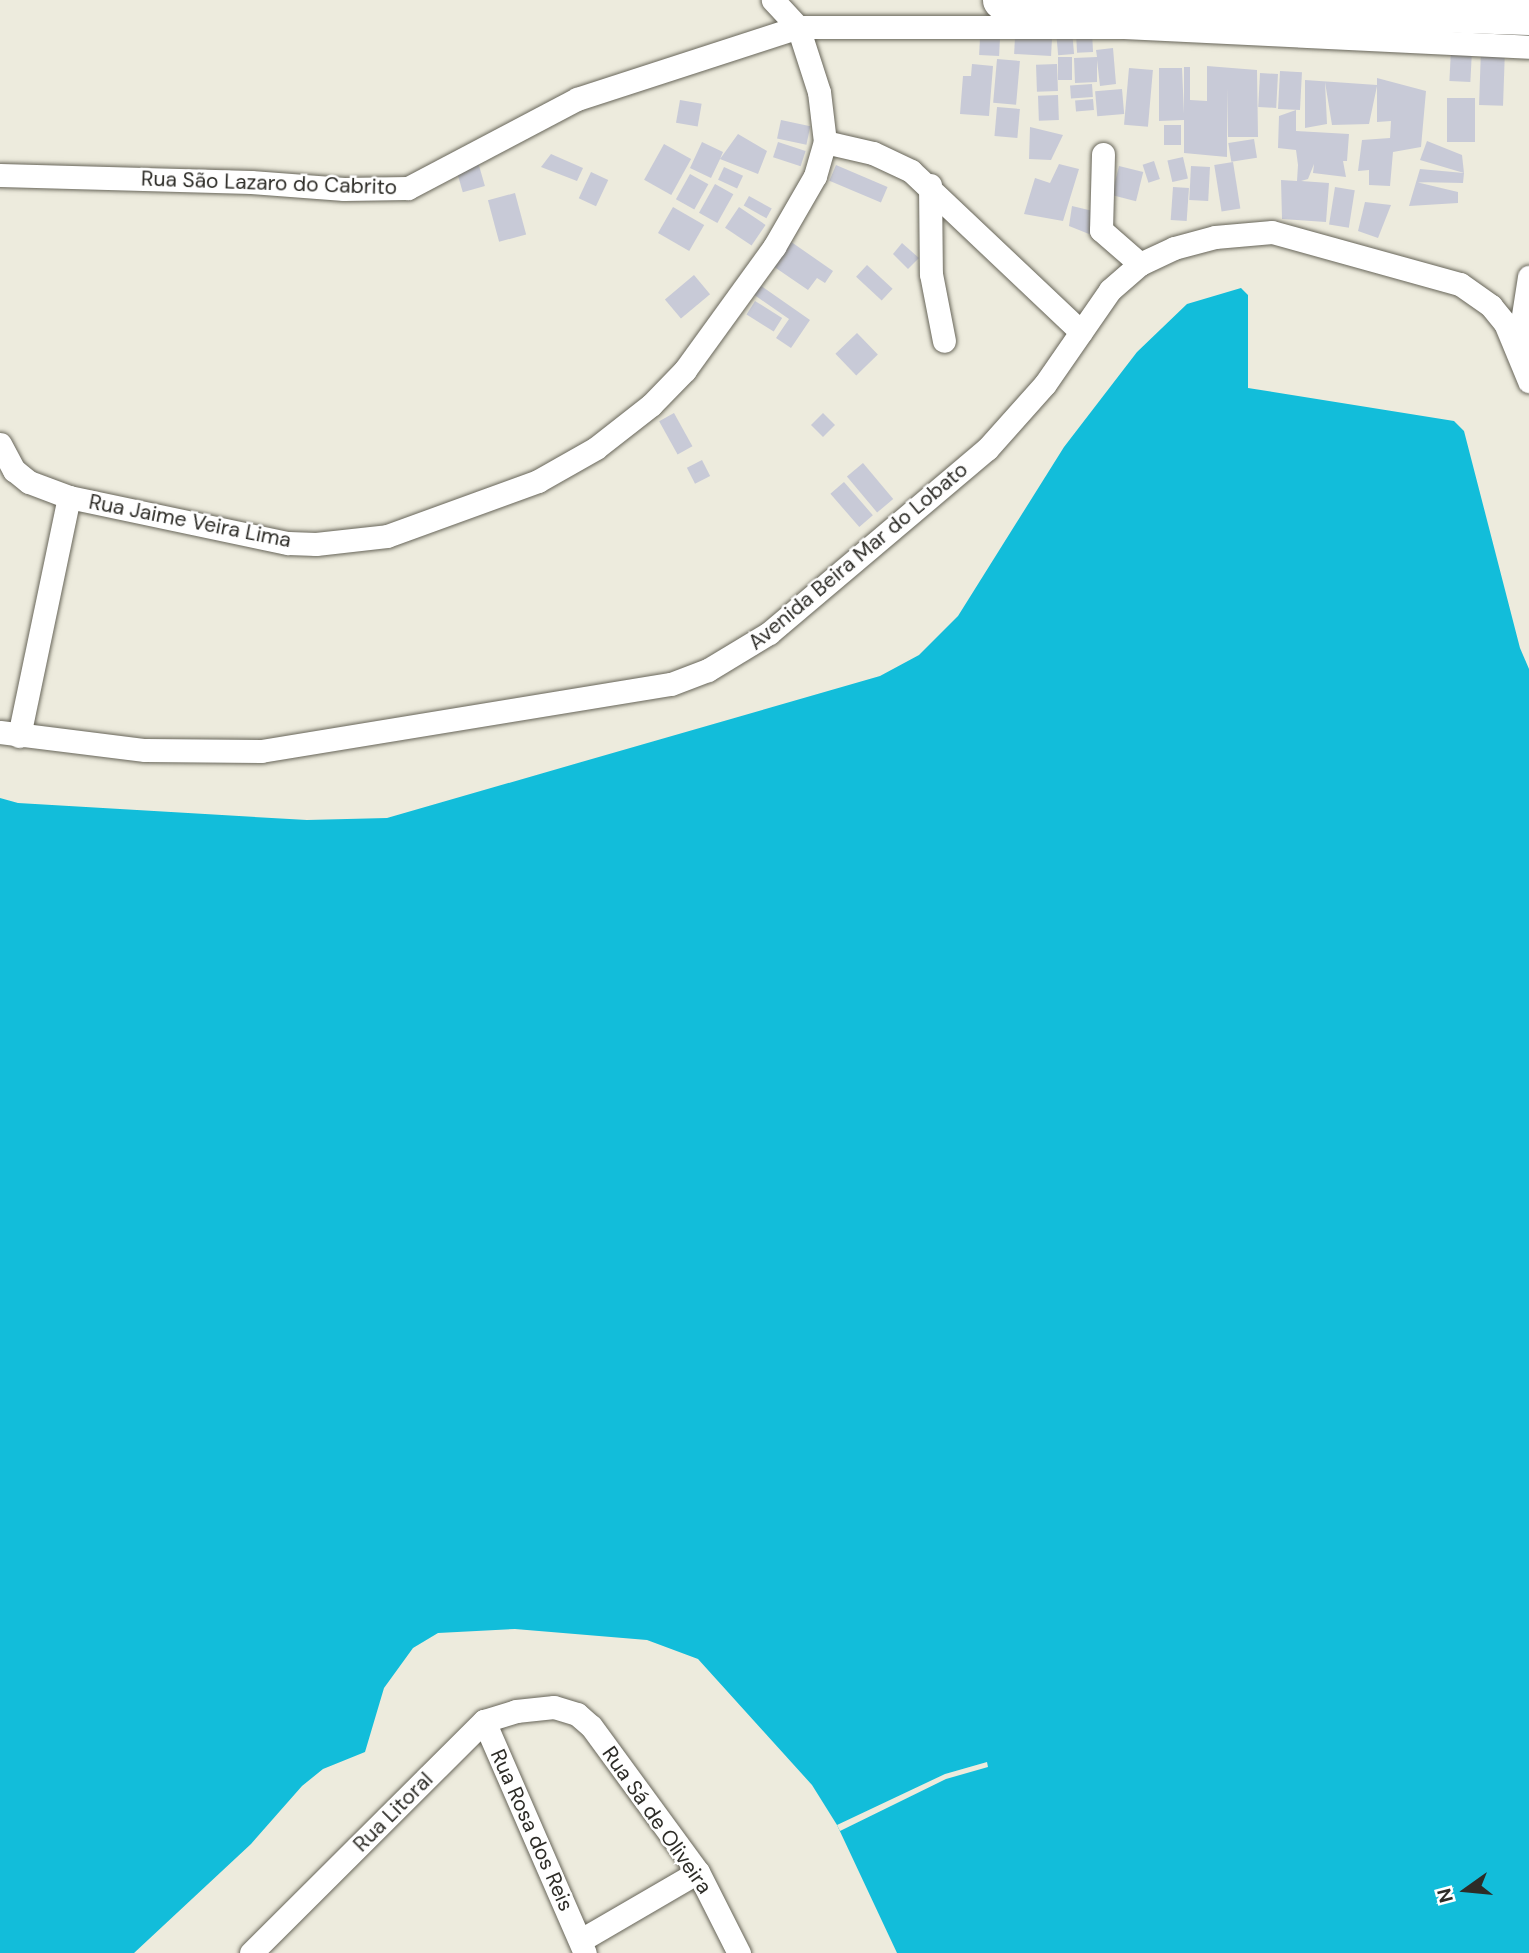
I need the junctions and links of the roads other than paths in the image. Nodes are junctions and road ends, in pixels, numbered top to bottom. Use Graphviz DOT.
graph roads {
  1 [pos="773,0"];
  2 [pos="1001,0"];
  3 [pos="1100,2"];
  4 [pos="1529,16"];
  5 [pos="798,27"];
  6 [pos="1529,47"];
  7 [pos="825,142"];
  8 [pos="1103,154"];
  9 [pos="0,175"];
  10 [pos="930,185"];
  11 [pos="1140,264"];
  12 [pos="1529,277"];
  13 [pos="1082,332"];
  14 [pos="944,341"];
  15 [pos="1518,347"];
  16 [pos="1529,381"];
  17 [pos="0,444"];
  18 [pos="69,497"];
  19 [pos="9,734"];
  20 [pos="554,1707"];
  21 [pos="484,1721"];
  22 [pos="698,1872"];
  23 [pos="583,1946"];
  24 [pos="251,1953"];
  25 [pos="739,1953"];
  1 -- 5 [label="street, Rua Jaime Veira Lima"];
  2 -- 3 [label="main road"];
  3 -- 4 [label="main road"];
  5 -- 6 [label="street, Rua São Lazaro do Cabrito"];
  5 -- 7 [label="street, Rua Jaime Veira Lima"];
  5 -- 9 [label="street, Rua São Lazaro do Cabrito"];
  7 -- 10 [label="street"];
  7 -- 18 [label="street, Rua Jaime Veira Lima"];
  8 -- 11 [label="street"];
  10 -- 13 [label="street"];
  10 -- 14 [label="street"];
  11 -- 13 [label="street, Avenida Beira Mar do Lobato"];
  11 -- 15 [label="street, Avenida Beira Mar do Lobato"];
  12 -- 15 [label="street"];
  13 -- 19 [label="street, Avenida Beira Mar do Lobato"];
  15 -- 16 [label="street, Avenida Beira Mar do Lobato"];
  17 -- 18 [label="street, Rua Jaime Veira Lima"];
  18 -- 19 [label="street"];
  20 -- 21 [label="street, Rua Litoral"];
  20 -- 22 [label="street, Rua Sá de Oliveira"];
  21 -- 23 [label="street, Rua Rosa dos Reis"];
  21 -- 24 [label="street, Rua Litoral"];
  22 -- 23 [label="street, Rua Rosa dos Reis"];
  22 -- 25 [label="street, Rua Sá de Oliveira"];
}
